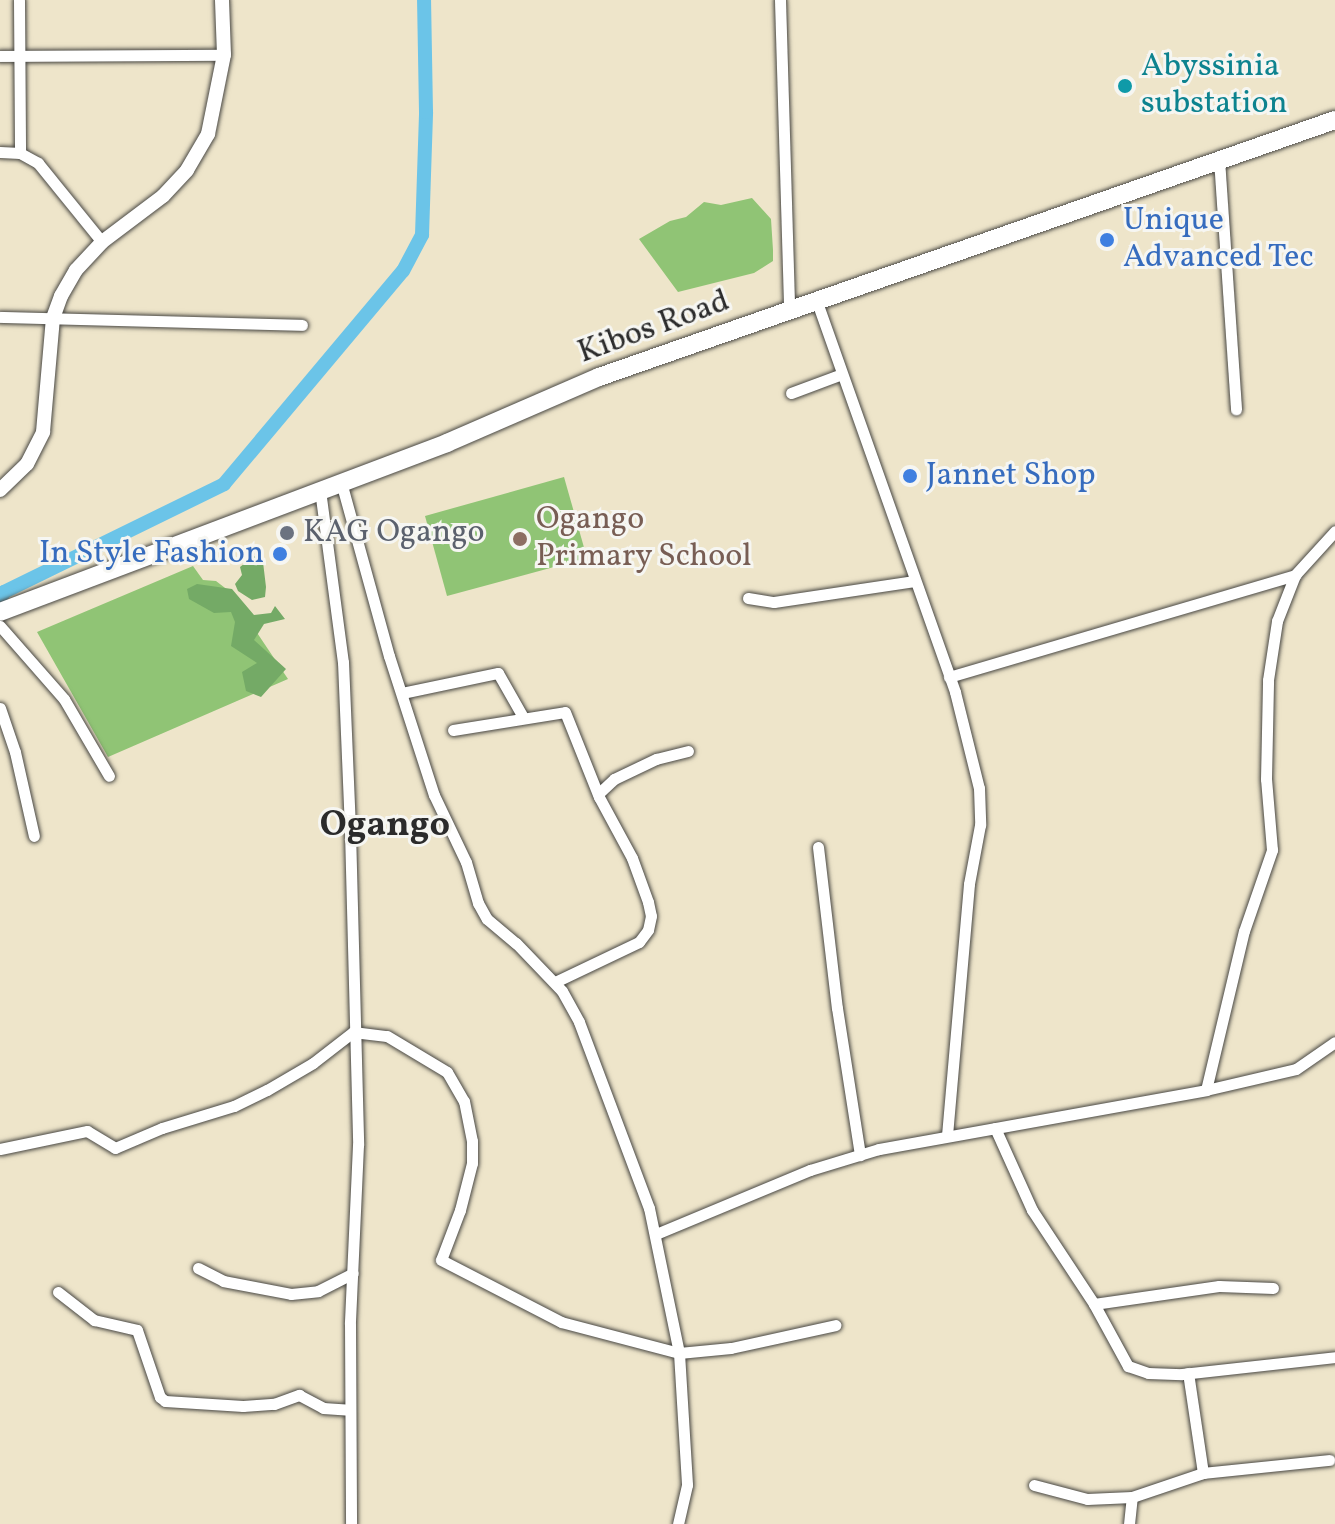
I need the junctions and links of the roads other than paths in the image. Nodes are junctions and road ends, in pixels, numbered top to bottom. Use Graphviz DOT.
graph roads {
  1 [pos="19,0"];
  2 [pos="222,0"];
  3 [pos="780,0"];
  4 [pos="224,55"];
  5 [pos="0,56"];
  6 [pos="19,56"];
  7 [pos="1335,120"];
  8 [pos="0,152"];
  9 [pos="20,153"];
  10 [pos="1219,159"];
  11 [pos="102,242"];
  12 [pos="817,302"];
  13 [pos="789,312"];
  14 [pos="0,317"];
  15 [pos="53,318"];
  16 [pos="302,325"];
  17 [pos="842,374"];
  18 [pos="791,393"];
  19 [pos="1236,409"];
  20 [pos="341,482"];
  21 [pos="0,490"];
  22 [pos="320,490"];
  23 [pos="1335,531"];
  24 [pos="1295,575"];
  25 [pos="914,581"];
  26 [pos="748,598"];
  27 [pos="0,612"];
  28 [pos="0,627"];
  29 [pos="949,677"];
  30 [pos="402,693"];
  31 [pos="0,708"];
  32 [pos="523,717"];
  33 [pos="453,730"];
  34 [pos="688,751"];
  35 [pos="109,776"];
  36 [pos="598,794"];
  37 [pos="34,836"];
  38 [pos="818,847"];
  39 [pos="555,982"];
  40 [pos="353,1032"];
  41 [pos="1335,1042"];
  42 [pos="1206,1090"];
  43 [pos="995,1128"];
  44 [pos="947,1136"];
  45 [pos="0,1149"];
  46 [pos="860,1155"];
  47 [pos="656,1234"];
  48 [pos="198,1268"];
  49 [pos="353,1273"];
  50 [pos="1273,1288"];
  51 [pos="58,1292"];
  52 [pos="1094,1304"];
  53 [pos="836,1325"];
  54 [pos="679,1353"];
  55 [pos="1335,1357"];
  56 [pos="1188,1373"];
  57 [pos="349,1410"];
  58 [pos="1329,1460"];
  59 [pos="1203,1473"];
  60 [pos="1034,1485"];
  61 [pos="1132,1497"];
  62 [pos="351,1524"];
  63 [pos="678,1524"];
  64 [pos="1129,1524"];
  1 -- 6 [label="street"];
  2 -- 4 [label="street"];
  3 -- 13 [label="street"];
  4 -- 6 [label="street"];
  4 -- 11 [label="street"];
  5 -- 6 [label="street"];
  6 -- 9 [label="street"];
  7 -- 10 [label="main road, Kibos Road"];
  8 -- 9 [label="street"];
  9 -- 11 [label="street"];
  10 -- 12 [label="main road, Kibos Road"];
  10 -- 19 [label="street"];
  11 -- 15 [label="street"];
  12 -- 13 [label="main road, Kibos Road"];
  12 -- 17 [label="street"];
  13 -- 20 [label="main road, Kibos Road"];
  14 -- 15 [label="street"];
  15 -- 16 [label="street"];
  15 -- 21 [label="street"];
  17 -- 18 [label="street"];
  17 -- 25 [label="street"];
  20 -- 22 [label="main road, Kibos Road"];
  20 -- 30 [label="street"];
  22 -- 27 [label="main road, Kibos Road"];
  22 -- 40 [label="street"];
  23 -- 24 [label="street"];
  24 -- 29 [label="street"];
  24 -- 42 [label="street"];
  25 -- 26 [label="street"];
  25 -- 29 [label="street"];
  27 -- 28 [label="street"];
  28 -- 35 [label="street"];
  29 -- 44 [label="street"];
  30 -- 32 [label="street"];
  30 -- 39 [label="street"];
  31 -- 37 [label="street"];
  32 -- 33 [label="street"];
  32 -- 36 [label="street"];
  34 -- 36 [label="street"];
  36 -- 39 [label="street"];
  38 -- 46 [label="street"];
  39 -- 47 [label="street"];
  40 -- 45 [label="street"];
  40 -- 49 [label="street"];
  40 -- 54 [label="street"];
  41 -- 42 [label="street"];
  42 -- 43 [label="street"];
  43 -- 44 [label="street"];
  43 -- 52 [label="street"];
  44 -- 46 [label="street"];
  46 -- 47 [label="street"];
  47 -- 54 [label="street"];
  48 -- 49 [label="street"];
  49 -- 57 [label="street"];
  50 -- 52 [label="street"];
  51 -- 57 [label="street"];
  52 -- 56 [label="street"];
  53 -- 54 [label="street"];
  54 -- 63 [label="street"];
  55 -- 56 [label="street"];
  56 -- 59 [label="street"];
  57 -- 62 [label="street"];
  58 -- 59 [label="street"];
  59 -- 61 [label="street"];
  60 -- 61 [label="street"];
  61 -- 64 [label="street"];
}
